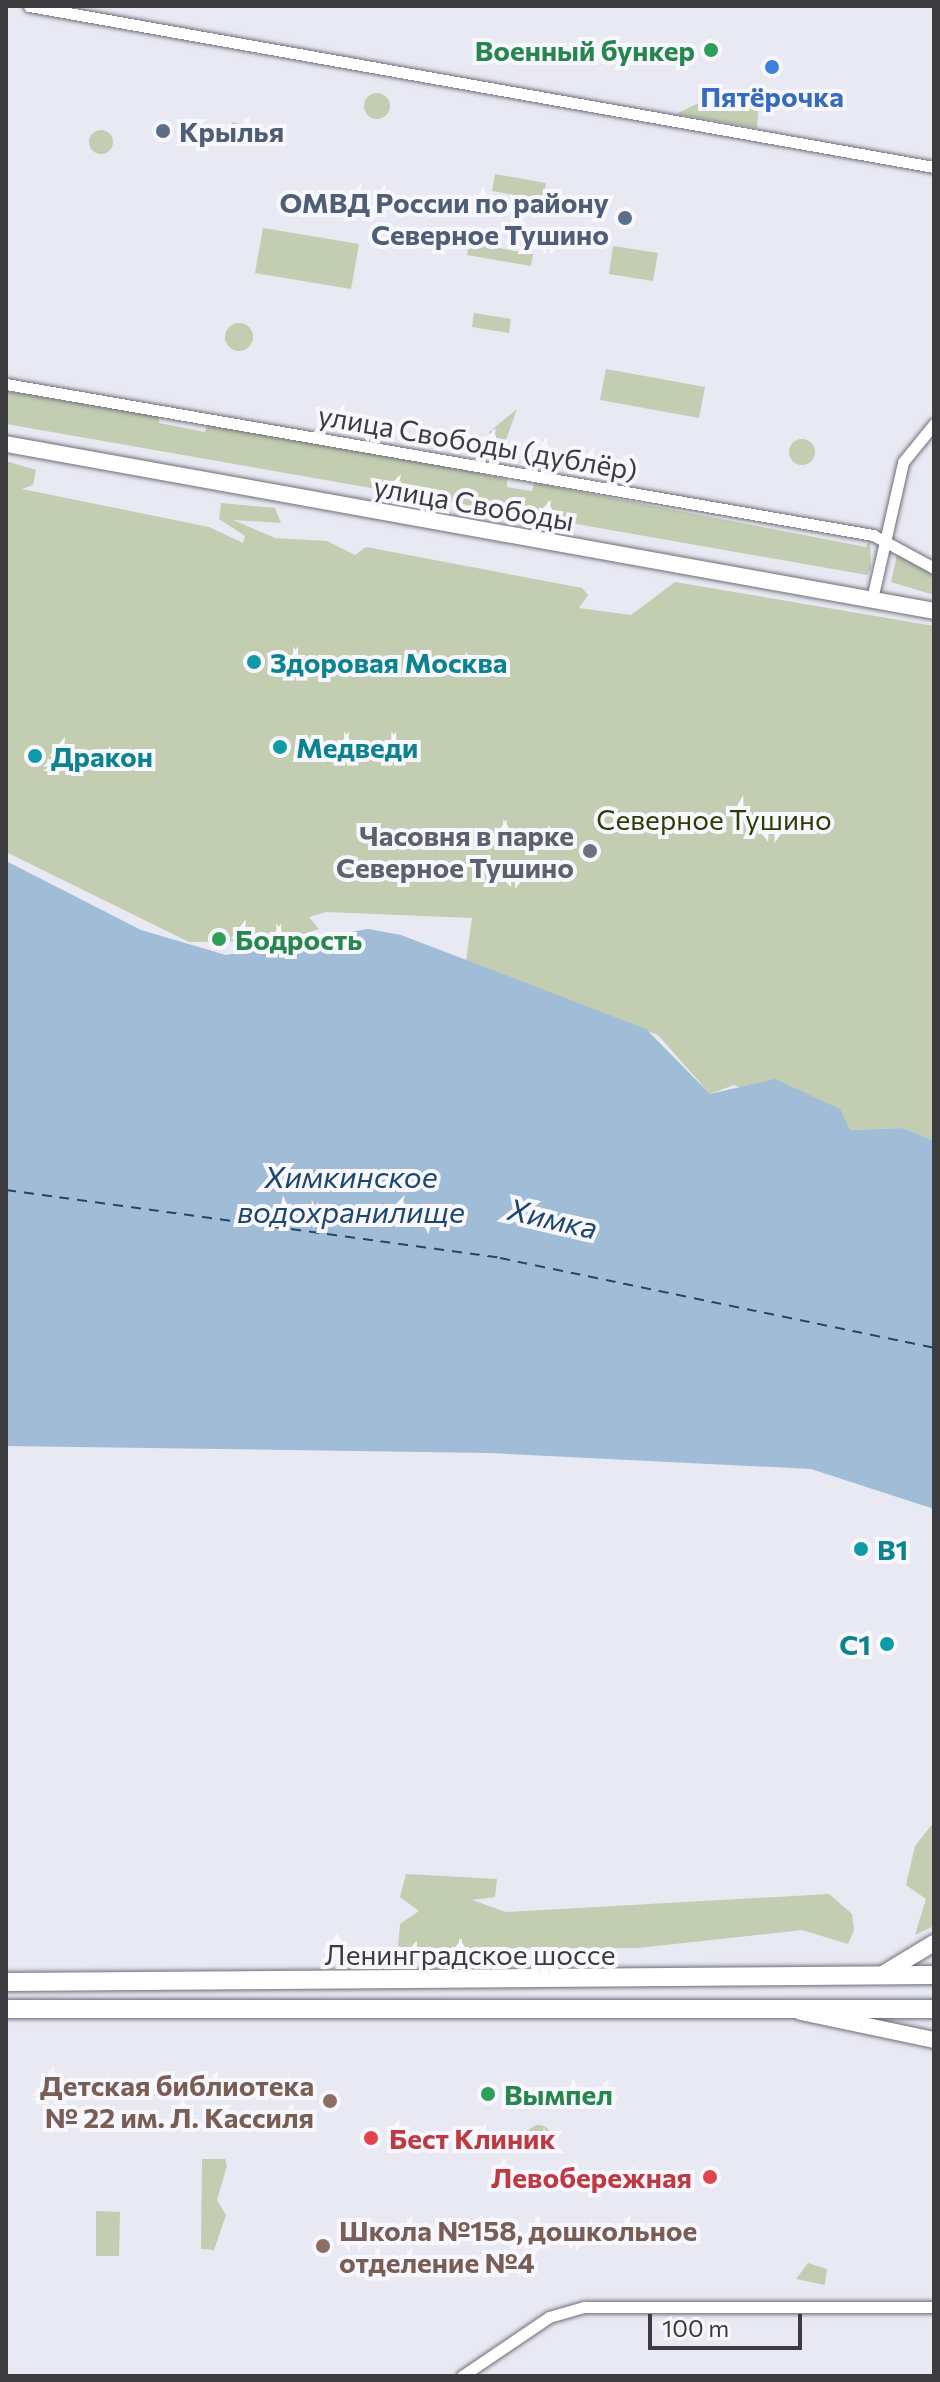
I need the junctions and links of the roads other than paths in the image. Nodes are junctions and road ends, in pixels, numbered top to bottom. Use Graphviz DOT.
graph roads {
  1 [pos="29,6"];
  2 [pos="934,167"];
  3 [pos="6,384"];
  4 [pos="934,424"];
  5 [pos="6,444"];
  6 [pos="883,539"];
  7 [pos="934,568"];
  8 [pos="872,599"];
  9 [pos="934,611"];
  10 [pos="934,1943"];
  11 [pos="934,1975"];
  12 [pos="874,1978"];
  13 [pos="6,1982"];
  14 [pos="6,2009"];
  15 [pos="791,2009"];
  16 [pos="934,2009"];
  17 [pos="934,2040"];
  18 [pos="934,2307"];
  19 [pos="462,2376"];
  1 -- 2 [label="street"];
  3 -- 6 [label="street, улица Свободы (дублёр)"];
  4 -- 6 [label="street"];
  5 -- 8 [label="main road, улица Свободы"];
  6 -- 7 [label="street, улица Свободы (дублёр)"];
  6 -- 8 [label="street"];
  8 -- 9 [label="main road, улица Свободы"];
  10 -- 12 [label="main road"];
  11 -- 12 [label="main road, Ленинградское шоссе"];
  12 -- 13 [label="main road, Ленинградское шоссе"];
  14 -- 15 [label="main road, Ленинградское шоссе"];
  15 -- 16 [label="main road, Ленинградское шоссе"];
  15 -- 17 [label="main road"];
  18 -- 19 [label="street"];
}
